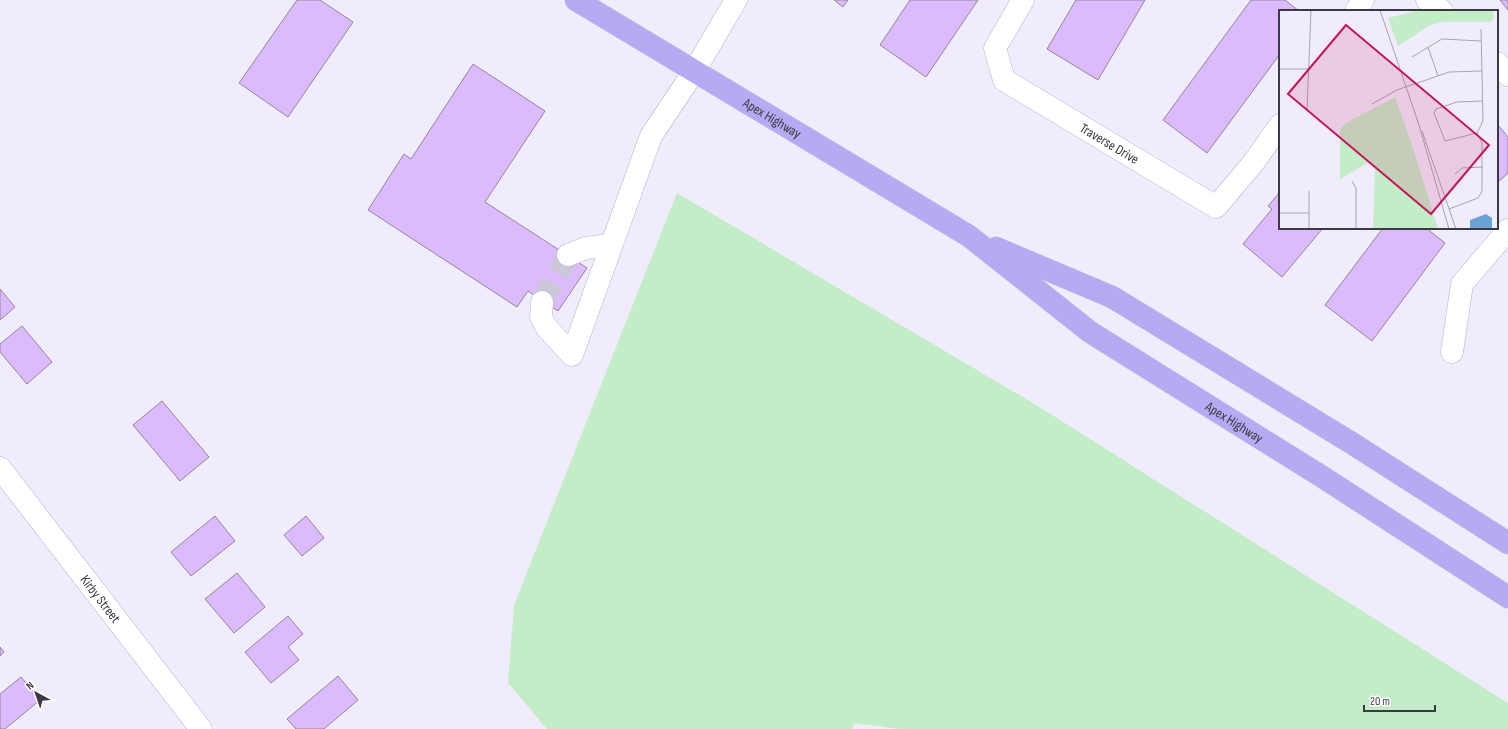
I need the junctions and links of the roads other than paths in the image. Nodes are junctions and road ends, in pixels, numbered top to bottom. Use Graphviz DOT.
graph roads {
  1 [pos="576,0"];
  2 [pos="736,0"];
  3 [pos="1023,0"];
  4 [pos="1363,0"];
  5 [pos="1427,0"];
  6 [pos="1357,10"];
  7 [pos="1441,10"];
  8 [pos="1498,64"];
  9 [pos="695,70"];
  10 [pos="1508,74"];
  11 [pos="1279,126"];
  12 [pos="1508,230"];
  13 [pos="969,236"];
  14 [pos="611,245"];
  15 [pos="568,255"];
  16 [pos="542,302"];
  17 [pos="1452,352"];
  18 [pos="0,468"];
  19 [pos="1508,542"];
  20 [pos="1508,597"];
  21 [pos="201,729"];
  1 -- 9 [label="main road, Apex Highway"];
  2 -- 9 [label="street"];
  3 -- 11 [label="street, Traverse Drive"];
  4 -- 6 [label="street"];
  5 -- 7 [label="street"];
  8 -- 10 [label="street"];
  9 -- 13 [label="main road, Apex Highway"];
  9 -- 14 [label="street"];
  12 -- 17 [label="street"];
  13 -- 19 [label="main road, Apex Highway"];
  13 -- 20 [label="main road, Apex Highway"];
  14 -- 15 [label="street"];
  14 -- 16 [label="street"];
  18 -- 21 [label="street, Kirby Street"];
}
